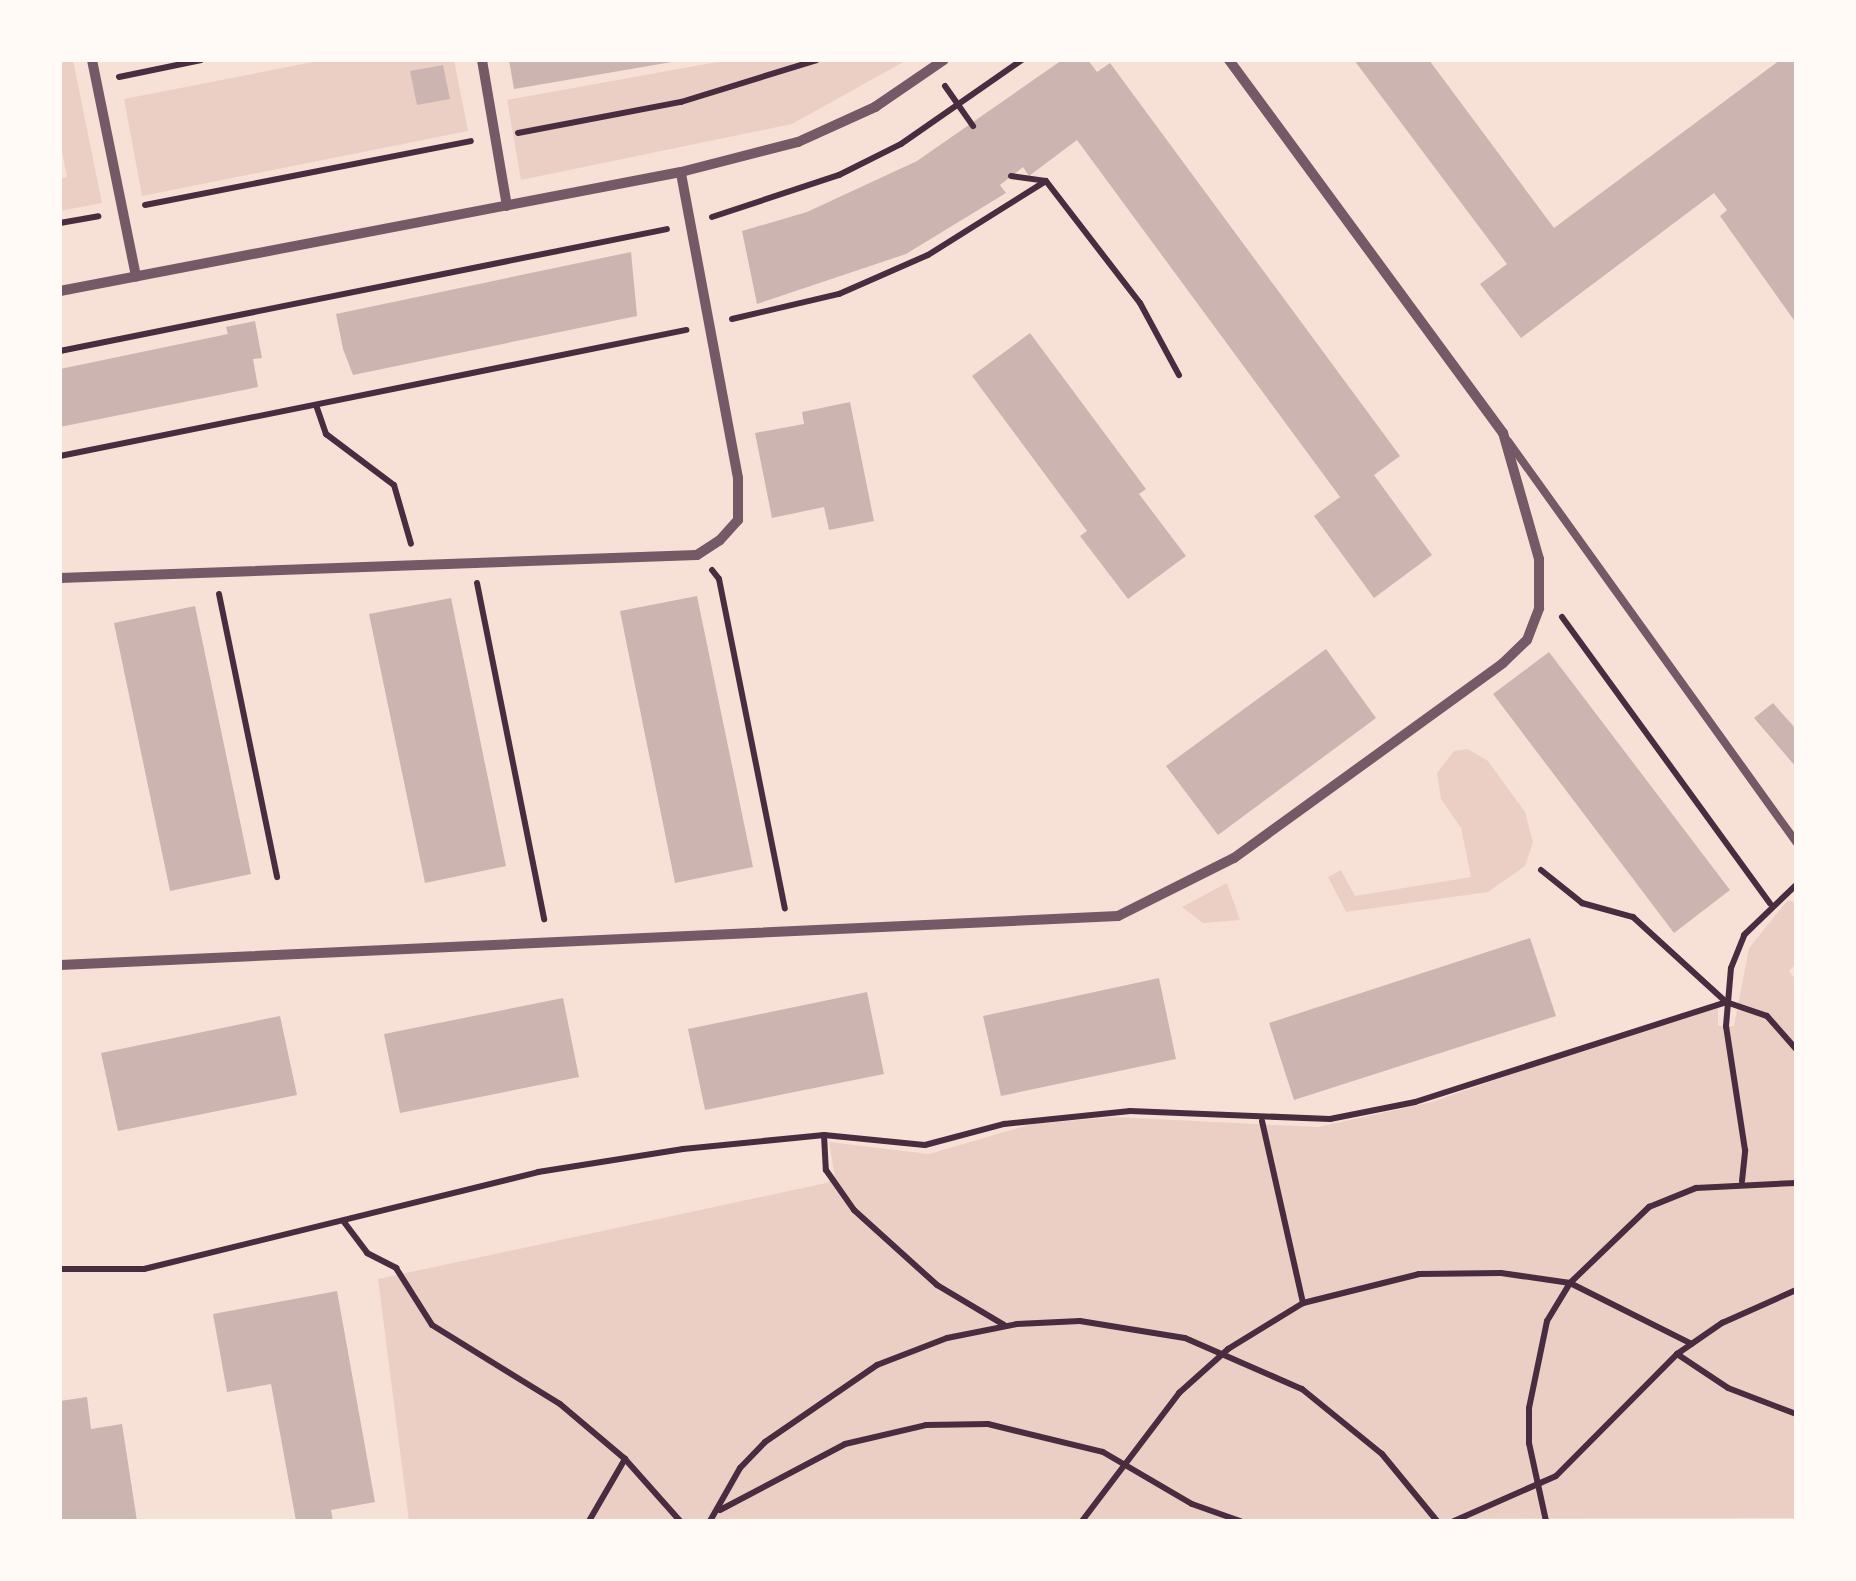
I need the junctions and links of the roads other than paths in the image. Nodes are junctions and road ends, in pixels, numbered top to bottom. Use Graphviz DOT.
graph roads {
  1 [pos="92,60"];
  2 [pos="482,60"];
  3 [pos="944,60"];
  4 [pos="1229,60"];
  5 [pos="680,172"];
  6 [pos="507,206"];
  7 [pos="136,277"];
  8 [pos="60,291"];
  9 [pos="1502,433"];
  10 [pos="60,578"];
  11 [pos="1796,842"];
  12 [pos="60,966"];
  1 -- 7 [label="street"];
  2 -- 6 [label="street"];
  3 -- 5 [label="street"];
  4 -- 9 [label="street"];
  5 -- 6 [label="street"];
  5 -- 10 [label="street"];
  6 -- 7 [label="street"];
  7 -- 8 [label="street"];
  9 -- 11 [label="lane"];
  9 -- 12 [label="street"];
}
